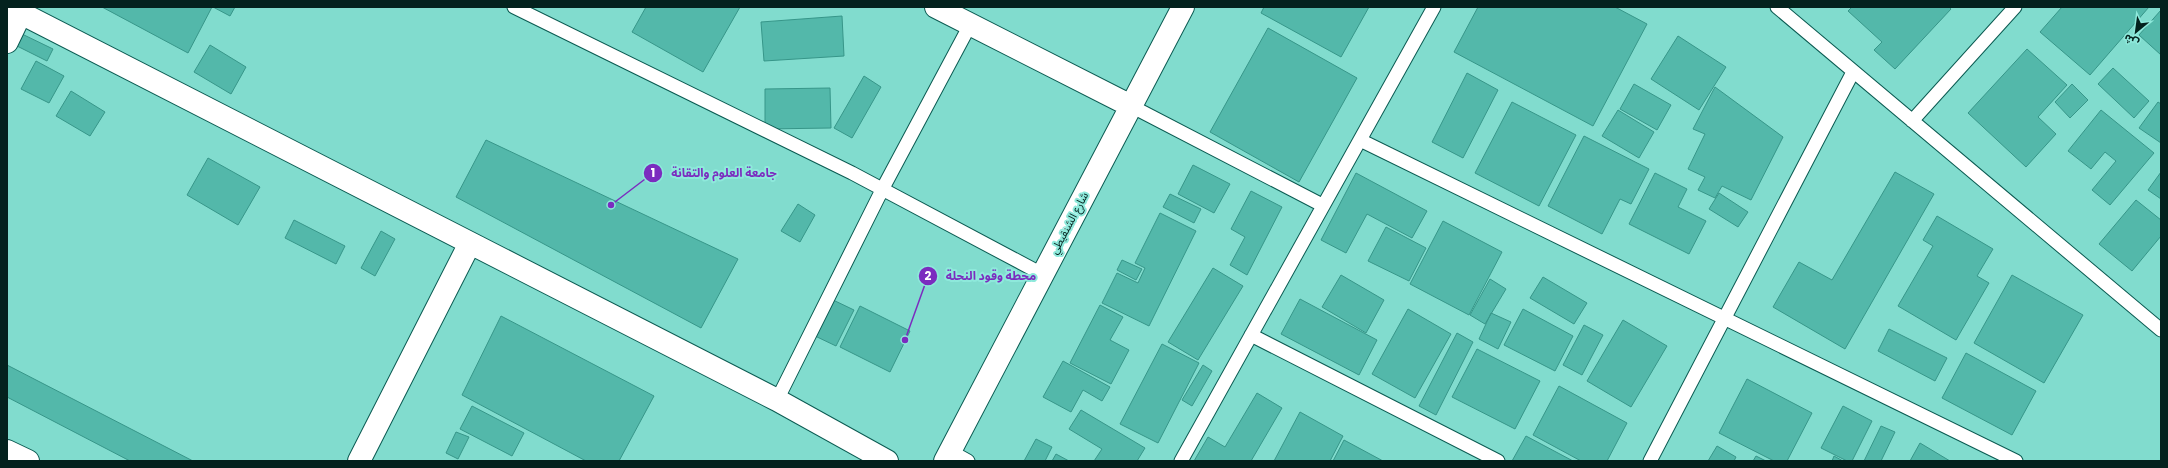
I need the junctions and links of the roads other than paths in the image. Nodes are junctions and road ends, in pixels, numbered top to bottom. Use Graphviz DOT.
graph roads {
  1 [pos="514,7"];
  2 [pos="936,7"];
  3 [pos="1183,7"];
  4 [pos="1434,7"];
  5 [pos="1777,7"];
  6 [pos="2015,7"];
  7 [pos="15,10"];
  8 [pos="970,25"];
  9 [pos="7,42"];
  10 [pos="1853,72"];
  11 [pos="1131,106"];
  12 [pos="1912,121"];
  13 [pos="1360,140"];
  14 [pos="883,188"];
  15 [pos="1322,205"];
  16 [pos="470,243"];
  17 [pos="1042,274"];
  18 [pos="1725,318"];
  19 [pos="2161,330"];
  20 [pos="1251,336"];
  21 [pos="777,400"];
  22 [pos="7,451"];
  23 [pos="954,458"];
  24 [pos="28,461"];
  25 [pos="359,461"];
  26 [pos="887,461"];
  27 [pos="1181,461"];
  28 [pos="1498,461"];
  29 [pos="1650,461"];
  30 [pos="2016,461"];
  1 -- 14 [label="lane"];
  2 -- 8 [label="street"];
  3 -- 11 [label="street, شارع الشنقيطي"];
  4 -- 13 [label="lane"];
  5 -- 10 [label="lane"];
  6 -- 12 [label="lane"];
  7 -- 9 [label="street"];
  7 -- 16 [label="street"];
  8 -- 11 [label="street"];
  8 -- 14 [label="lane"];
  10 -- 12 [label="lane"];
  10 -- 18 [label="lane"];
  11 -- 15 [label="lane"];
  11 -- 17 [label="street, شارع الشنقيطي"];
  12 -- 19 [label="lane"];
  13 -- 15 [label="lane"];
  13 -- 18 [label="lane"];
  14 -- 17 [label="lane"];
  14 -- 21 [label="lane"];
  15 -- 20 [label="lane"];
  16 -- 21 [label="street"];
  16 -- 25 [label="street"];
  17 -- 23 [label="street, شارع الشنقيطي"];
  18 -- 29 [label="lane"];
  18 -- 30 [label="lane"];
  20 -- 27 [label="lane"];
  20 -- 28 [label="lane"];
  21 -- 26 [label="street"];
  22 -- 24 [label="street"];
}
